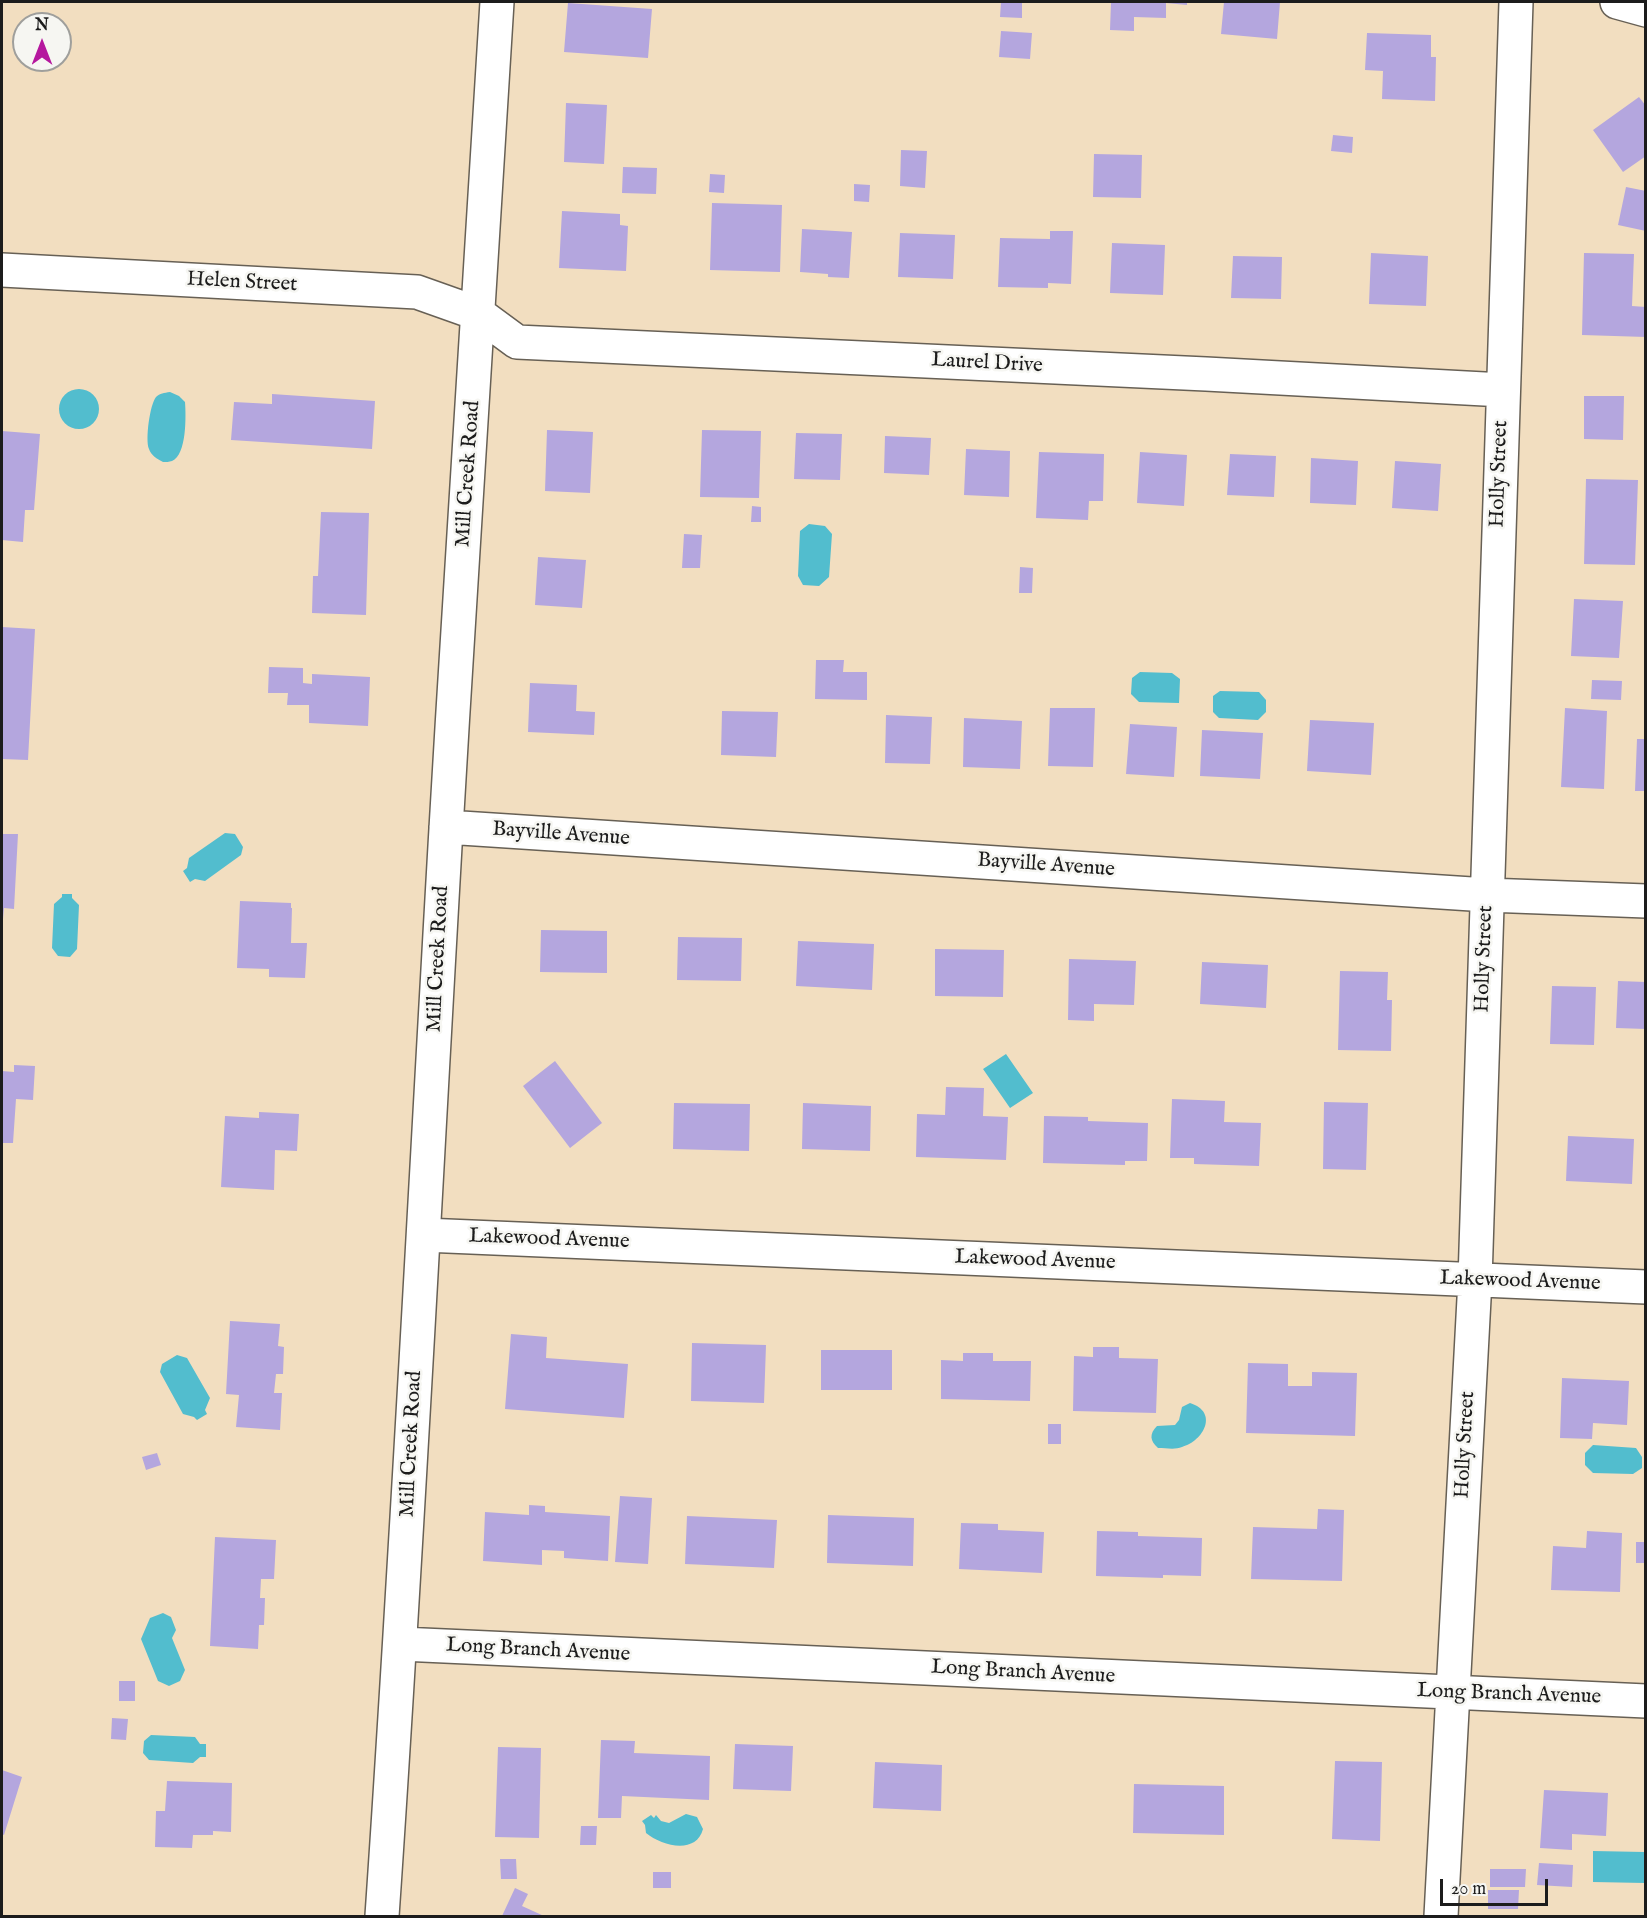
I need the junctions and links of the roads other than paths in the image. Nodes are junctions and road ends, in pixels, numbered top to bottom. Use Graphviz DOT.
graph roads {
  1 [pos="497,2"];
  2 [pos="1516,2"];
  3 [pos="1617,2"];
  4 [pos="1646,10"];
  5 [pos="2,270"];
  6 [pos="479,314"];
  7 [pos="1503,390"];
  8 [pos="446,827"];
  9 [pos="1487,895"];
  10 [pos="1646,901"];
  11 [pos="424,1235"];
  12 [pos="1475,1280"];
  13 [pos="1646,1287"];
  14 [pos="401,1644"];
  15 [pos="1453,1693"];
  16 [pos="1646,1701"];
  17 [pos="382,1917"];
  18 [pos="1441,1917"];
  1 -- 6 [label="street, Mill Creek Road"];
  2 -- 7 [label="street, Holly Street"];
  3 -- 4 [label="street"];
  5 -- 6 [label="street, Helen Street"];
  6 -- 7 [label="street, Laurel Drive"];
  6 -- 8 [label="street, Mill Creek Road"];
  7 -- 9 [label="street, Holly Street"];
  8 -- 9 [label="street, Bayville Avenue"];
  8 -- 11 [label="street, Mill Creek Road"];
  9 -- 10 [label="street, Bayville Avenue"];
  9 -- 12 [label="street, Holly Street"];
  11 -- 12 [label="street, Lakewood Avenue"];
  11 -- 14 [label="street, Mill Creek Road"];
  12 -- 13 [label="street, Lakewood Avenue"];
  12 -- 15 [label="street, Holly Street"];
  14 -- 15 [label="street, Long Branch Avenue"];
  14 -- 17 [label="street, Mill Creek Road"];
  15 -- 16 [label="street, Long Branch Avenue"];
  15 -- 18 [label="street, Holly Street"];
}
